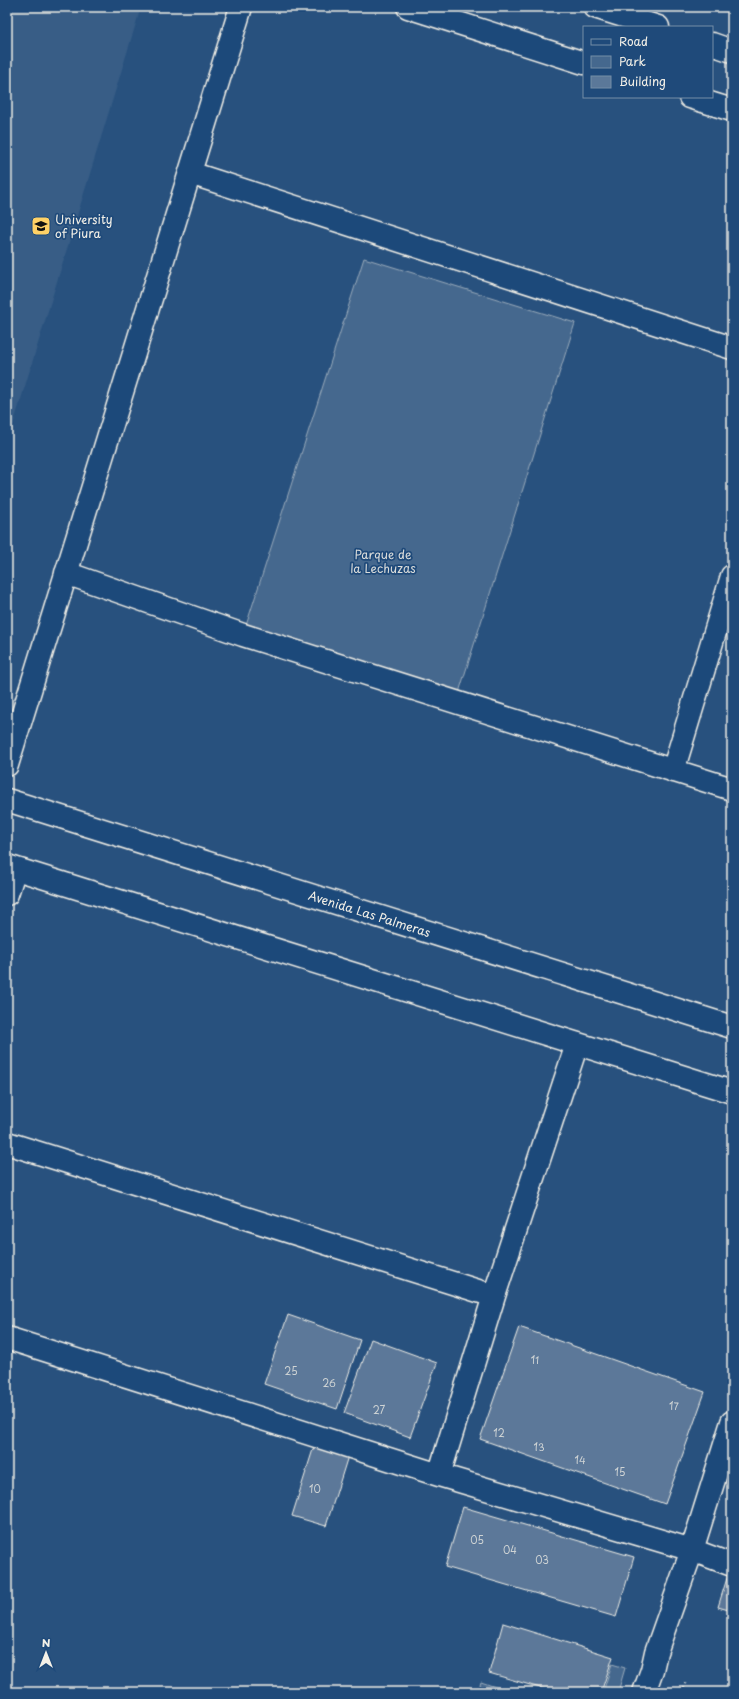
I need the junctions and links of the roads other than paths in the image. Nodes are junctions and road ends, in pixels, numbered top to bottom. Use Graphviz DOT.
graph roads {
  1 [pos="241,7"];
  2 [pos="408,7"];
  3 [pos="595,7"];
  4 [pos="655,26"];
  5 [pos="713,44"];
  6 [pos="732,51"];
  7 [pos="583,63"];
  8 [pos="693,98"];
  9 [pos="732,110"];
  10 [pos="190,172"];
  11 [pos="732,348"];
  12 [pos="66,573"];
  13 [pos="732,576"];
  14 [pos="7,765"];
  15 [pos="673,771"];
  16 [pos="732,789"];
  17 [pos="7,800"];
  18 [pos="11,867"];
  19 [pos="7,894"];
  20 [pos="732,1027"];
  21 [pos="577,1044"];
  22 [pos="732,1092"];
  23 [pos="7,1143"];
  24 [pos="494,1296"];
  25 [pos="7,1338"];
  26 [pos="732,1422"];
  27 [pos="439,1475"];
  28 [pos="692,1550"];
  29 [pos="732,1565"];
  30 [pos="644,1692"];
  1 -- 10 [label="street"];
  2 -- 7 [label="street"];
  3 -- 4 [label="street"];
  5 -- 6 [label="street"];
  8 -- 9 [label="street"];
  10 -- 11 [label="street"];
  10 -- 12 [label="street"];
  12 -- 14 [label="street"];
  12 -- 15 [label="street"];
  13 -- 15 [label="street"];
  15 -- 16 [label="street"];
  17 -- 20 [label="street, Avenida Las Palmeras"];
  18 -- 19 [label="street"];
  18 -- 21 [label="street"];
  21 -- 22 [label="street"];
  21 -- 24 [label="street"];
  23 -- 24 [label="street"];
  24 -- 27 [label="street"];
  25 -- 27 [label="street"];
  26 -- 28 [label="street"];
  27 -- 28 [label="street"];
  28 -- 29 [label="street"];
  28 -- 30 [label="street"];
}
